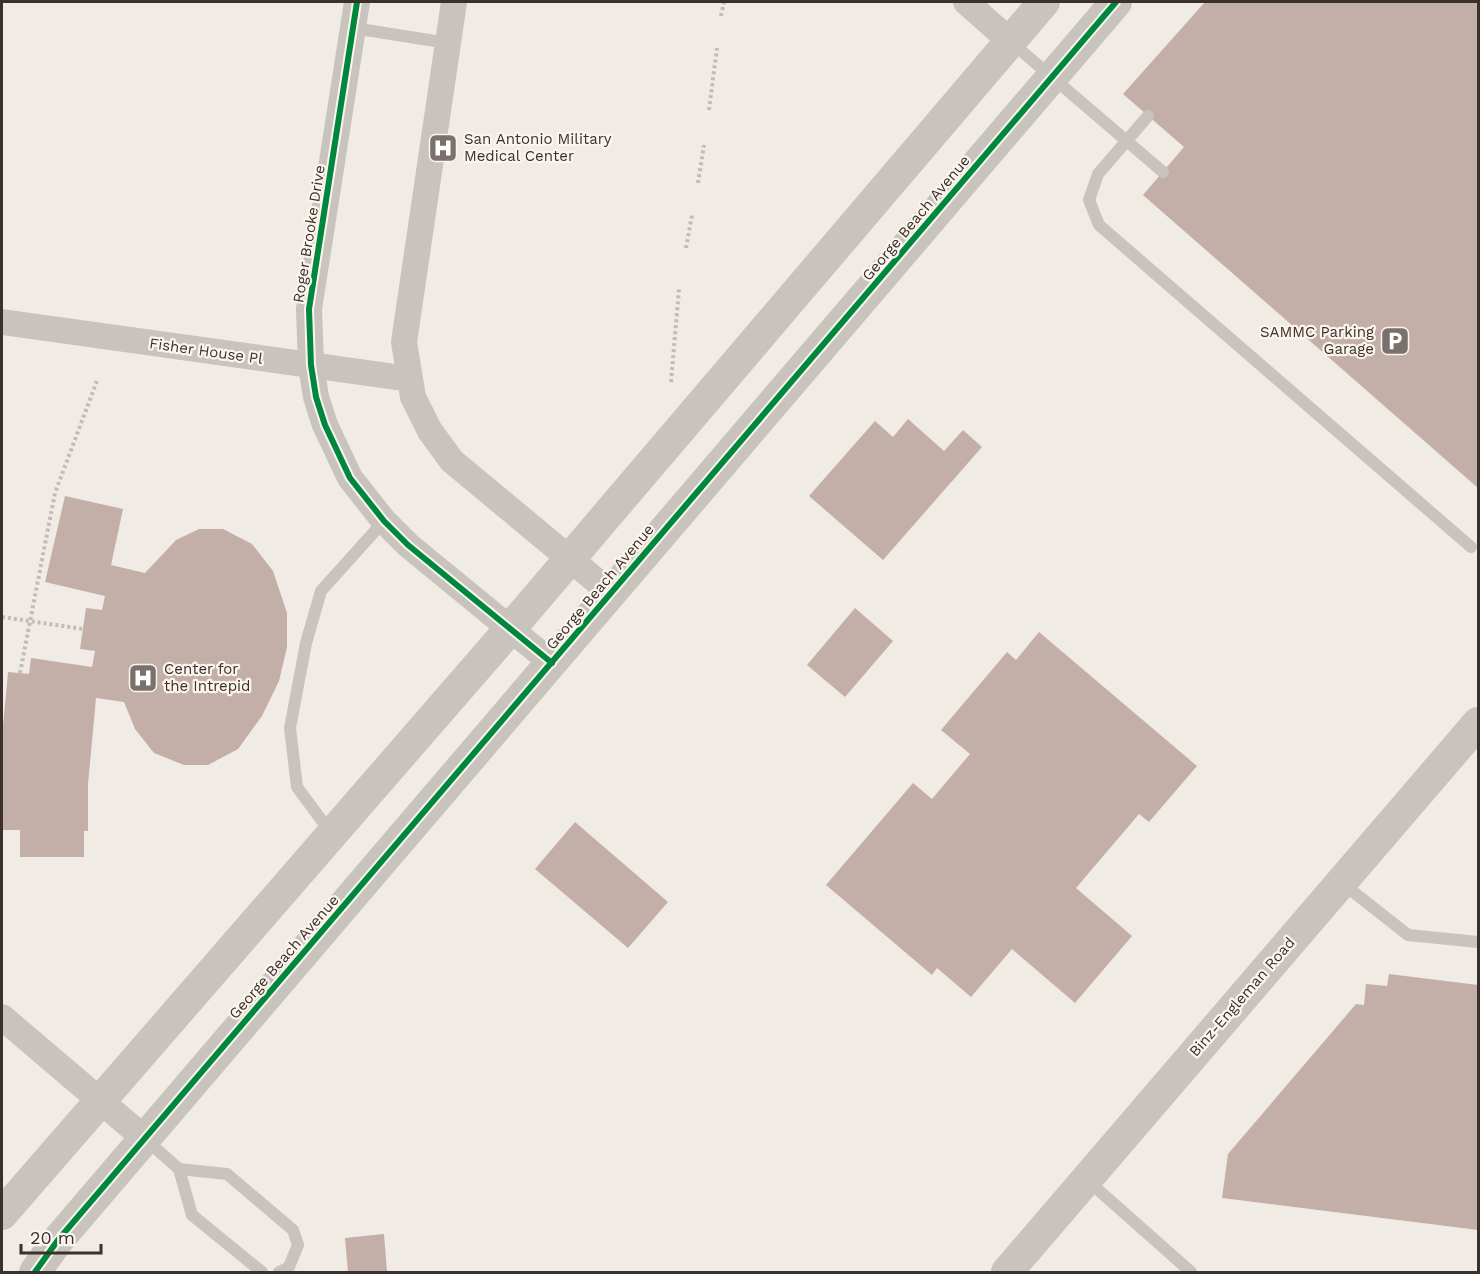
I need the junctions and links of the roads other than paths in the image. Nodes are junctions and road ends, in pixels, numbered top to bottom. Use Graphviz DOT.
graph roads {
  1 [pos="357,2"];
  2 [pos="454,2"];
  3 [pos="966,2"];
  4 [pos="1044,2"];
  5 [pos="1116,2"];
  6 [pos="353,28"];
  7 [pos="1010,41"];
  8 [pos="448,43"];
  9 [pos="1052,77"];
  10 [pos="1148,116"];
  11 [pos="1127,141"];
  12 [pos="1163,172"];
  13 [pos="2,322"];
  14 [pos="311,365"];
  15 [pos="410,379"];
  16 [pos="384,521"];
  17 [pos="1471,547"];
  18 [pos="568,559"];
  19 [pos="611,593"];
  20 [pos="510,629"];
  21 [pos="552,663"];
  22 [pos="1479,723"];
  23 [pos="331,833"];
  24 [pos="1341,882"];
  25 [pos="1479,942"];
  26 [pos="2,1017"];
  27 [pos="99,1100"];
  28 [pos="144,1138"];
  29 [pos="179,1169"];
  30 [pos="1086,1179"];
  31 [pos="2,1214"];
  32 [pos="1016,1267"];
  33 [pos="35,1272"];
  34 [pos="262,1272"];
  35 [pos="279,1272"];
  36 [pos="1191,1272"];
  1 -- 6 [label="street, Roger Brooke Drive"];
  2 -- 8 [label="street"];
  3 -- 7 [label="street"];
  4 -- 7 [label="street"];
  5 -- 9 [label="street, George Beach Avenue"];
  6 -- 8 [label="lane"];
  6 -- 14 [label="street, Roger Brooke Drive"];
  7 -- 9 [label="lane"];
  7 -- 18 [label="street"];
  8 -- 15 [label="street"];
  9 -- 11 [label="lane"];
  9 -- 19 [label="street, George Beach Avenue"];
  10 -- 11 [label="lane"];
  11 -- 12 [label="lane"];
  11 -- 17 [label="lane"];
  13 -- 14 [label="street, Fisher House Pl"];
  14 -- 15 [label="street, Fisher House Pl"];
  14 -- 16 [label="street, Roger Brooke Drive"];
  15 -- 18 [label="street"];
  16 -- 20 [label="street, Roger Brooke Drive"];
  16 -- 23 [label="lane"];
  18 -- 19 [label="street"];
  18 -- 20 [label="street"];
  19 -- 21 [label="street, George Beach Avenue"];
  20 -- 21 [label="street, Roger Brooke Drive"];
  20 -- 23 [label="street"];
  21 -- 28 [label="street, George Beach Avenue"];
  22 -- 24 [label="street, Binz-Engleman Road"];
  23 -- 27 [label="street"];
  24 -- 25 [label="lane"];
  24 -- 30 [label="street, Binz-Engleman Road"];
  26 -- 27 [label="street"];
  27 -- 28 [label="street"];
  27 -- 31 [label="street"];
  28 -- 29 [label="lane"];
  28 -- 33 [label="street, George Beach Avenue"];
  29 -- 34 [label="lane"];
  29 -- 35 [label="lane"];
  30 -- 32 [label="street, Binz-Engleman Road"];
  30 -- 36 [label="lane"];
}
